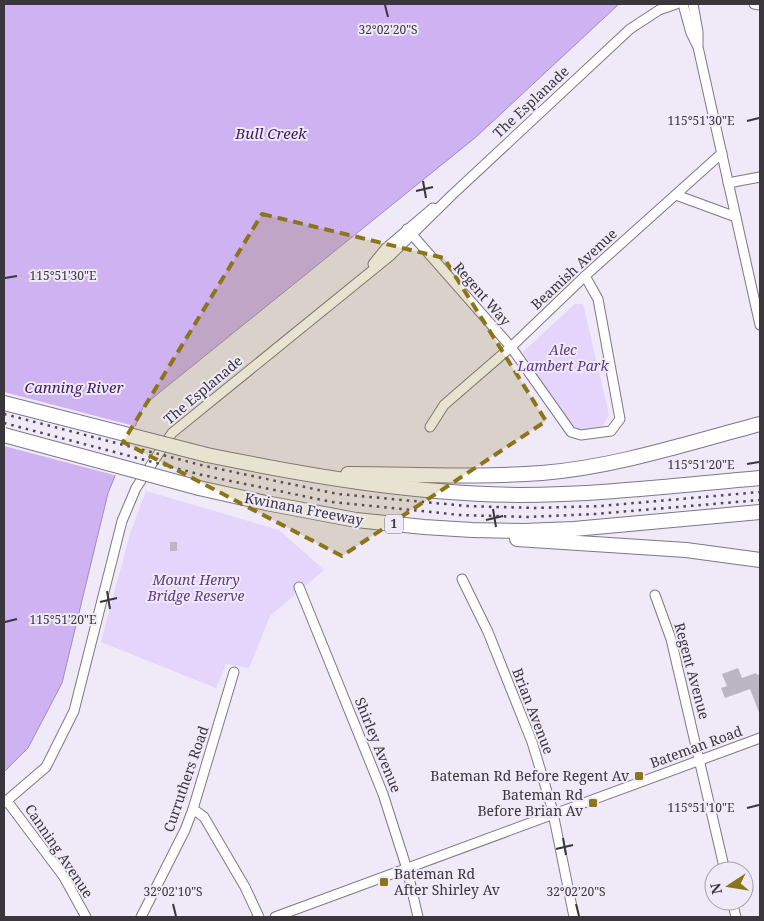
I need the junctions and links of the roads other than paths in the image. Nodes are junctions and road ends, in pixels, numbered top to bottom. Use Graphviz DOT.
graph roads {
  1 [pos="660,4"];
  2 [pos="676,4"];
  3 [pos="683,4"];
  4 [pos="693,4"];
  5 [pos="754,4"];
  6 [pos="760,5"];
  7 [pos="630,28"];
  8 [pos="698,47"];
  9 [pos="722,152"];
  10 [pos="760,177"];
  11 [pos="728,183"];
  12 [pos="676,195"];
  13 [pos="736,217"];
  14 [pos="410,232"];
  15 [pos="585,276"];
  16 [pos="760,324"];
  17 [pos="511,347"];
  18 [pos="4,403"];
  19 [pos="757,424"];
  20 [pos="430,427"];
  21 [pos="4,435"];
  22 [pos="308,473"];
  23 [pos="760,478"];
  24 [pos="203,489"];
  25 [pos="760,512"];
  26 [pos="760,560"];
  27 [pos="462,579"];
  28 [pos="299,587"];
  29 [pos="655,595"];
  30 [pos="234,672"];
  31 [pos="760,738"];
  32 [pos="700,760"];
  33 [pos="6,802"];
  34 [pos="193,810"];
  35 [pos="554,814"];
  36 [pos="723,861"];
  37 [pos="407,869"];
  38 [pos="86,917"];
  39 [pos="140,917"];
  40 [pos="259,917"];
  41 [pos="275,917"];
  42 [pos="418,917"];
  43 [pos="574,917"];
  1 -- 7 [label="street, The Esplanade"];
  2 -- 7 [label="street, The Esplanade"];
  3 -- 8 [label="street"];
  4 -- 8 [label="street"];
  5 -- 6 [label="street"];
  7 -- 14 [label="street, The Esplanade"];
  8 -- 9 [label="street"];
  9 -- 11 [label="street"];
  9 -- 12 [label="street, Beamish Avenue"];
  10 -- 11 [label="street"];
  11 -- 13 [label="street"];
  12 -- 13 [label="street"];
  12 -- 15 [label="street, Beamish Avenue"];
  13 -- 16 [label="street"];
  14 -- 17 [label="street, Regent Way"];
  14 -- 33 [label="street, The Esplanade"];
  15 -- 17 [label="street, Beamish Avenue"];
  15 -- 17 [label="street, Regent Way"];
  17 -- 20 [label="street, Beamish Avenue"];
  18 -- 22 [label="highway, bridge"];
  19 -- 22 [label="highway"];
  21 -- 24 [label="highway, Kwinana Freeway / 1, bridge"];
  22 -- 23 [label="highway"];
  24 -- 25 [label="highway, Kwinana Freeway / 1"];
  24 -- 26 [label="highway"];
  27 -- 35 [label="street, Brian Avenue"];
  28 -- 37 [label="street, Shirley Avenue"];
  29 -- 32 [label="street, Regent Avenue"];
  30 -- 34 [label="street, Curruthers Road"];
  31 -- 32 [label="street, Bateman Road"];
  32 -- 35 [label="street, Bateman Road"];
  32 -- 36 [label="street, Regent Avenue"];
  33 -- 38 [label="street, Canning Avenue"];
  34 -- 39 [label="street, Curruthers Road"];
  34 -- 40 [label="street"];
  35 -- 37 [label="street, Bateman Road"];
  35 -- 43 [label="street, Brian Avenue"];
  37 -- 41 [label="street, Bateman Road"];
  37 -- 42 [label="street, Shirley Avenue"];
}
